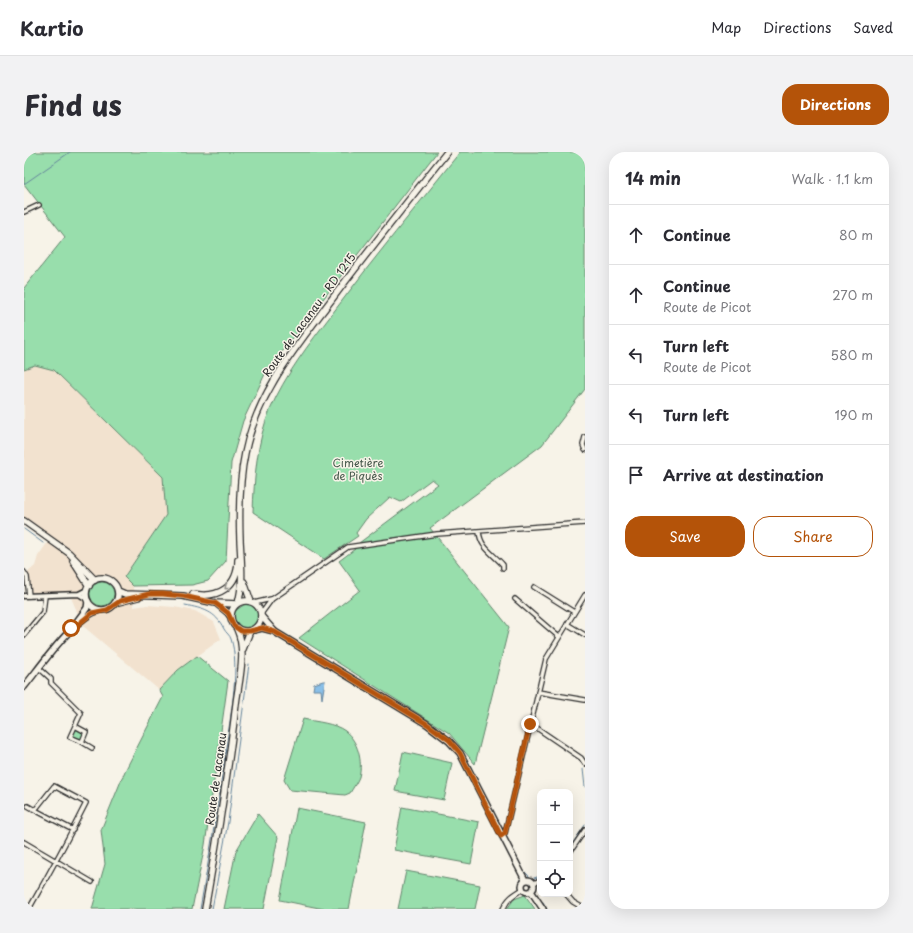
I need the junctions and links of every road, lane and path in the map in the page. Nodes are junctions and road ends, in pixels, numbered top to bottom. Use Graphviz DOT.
graph roads {
  1 [pos="447,152"];
  2 [pos="39,205"];
  3 [pos="24,212"];
  4 [pos="585,437"];
  5 [pos="585,450"];
  6 [pos="24,521"];
  7 [pos="585,523"];
  8 [pos="479,531"];
  9 [pos="240,538"];
  10 [pos="50,539"];
  11 [pos="503,568"];
  12 [pos="24,572"];
  13 [pos="242,578"];
  14 [pos="95,580"];
  15 [pos="534,587"];
  16 [pos="88,588"];
  17 [pos="118,590"];
  18 [pos="79,594"];
  19 [pos="149,594"];
  20 [pos="163,594"];
  21 [pos="585,595"];
  22 [pos="24,596"];
  23 [pos="29,596"];
  24 [pos="45,596"];
  25 [pos="272,599"];
  26 [pos="515,599"];
  27 [pos="88,600"];
  28 [pos="252,602"];
  29 [pos="115,603"];
  30 [pos="215,603"];
  31 [pos="238,604"];
  32 [pos="100,610"];
  33 [pos="574,612"];
  34 [pos="262,615"];
  35 [pos="231,619"];
  36 [pos="567,624"];
  37 [pos="238,629"];
  38 [pos="252,630"];
  39 [pos="275,632"];
  40 [pos="68,633"];
  41 [pos="24,635"];
  42 [pos="585,635"];
  43 [pos="559,637"];
  44 [pos="242,652"];
  45 [pos="39,668"];
  46 [pos="24,687"];
  47 [pos="538,692"];
  48 [pos="585,700"];
  49 [pos="530,724"];
  50 [pos="75,726"];
  51 [pos="82,742"];
  52 [pos="92,748"];
  53 [pos="583,757"];
  54 [pos="585,764"];
  55 [pos="86,803"];
  56 [pos="91,805"];
  57 [pos="28,806"];
  58 [pos="35,810"];
  59 [pos="73,830"];
  60 [pos="585,830"];
  61 [pos="501,836"];
  62 [pos="24,842"];
  63 [pos="573,848"];
  64 [pos="56,861"];
  65 [pos="525,880"];
  66 [pos="92,882"];
  67 [pos="537,882"];
  68 [pos="534,883"];
  69 [pos="523,889"];
  70 [pos="531,891"];
  71 [pos="569,897"];
  72 [pos="24,907"];
  73 [pos="28,909"];
  74 [pos="204,909"];
  75 [pos="503,909"];
  76 [pos="543,909"];
  77 [pos="585,909"];
  1 -- 9 [label="main road, Route de Lacanau - RD 1215"];
  2 -- 3 [label="street"];
  4 -- 5 [label="street"];
  6 -- 10 [label="main road"];
  7 -- 8 [label="street"];
  8 -- 11 [label="street"];
  8 -- 25 [label="street"];
  9 -- 13 [label="main road"];
  9 -- 20 [label="main road, one-way"];
  10 -- 14 [label="main road"];
  10 -- 16 [label="main road"];
  12 -- 23 [label="street"];
  13 -- 28 [label="main road"];
  13 -- 31 [label="main road"];
  14 -- 16 [label="main road"];
  14 -- 17 [label="main road"];
  15 -- 33 [label="street"];
  16 -- 18 [label="street"];
  16 -- 27 [label="main road"];
  17 -- 19 [label="main road"];
  17 -- 29 [label="main road"];
  18 -- 24 [label="street"];
  18 -- 27 [label="street"];
  19 -- 20 [label="main road"];
  19 -- 29 [label="main road"];
  20 -- 30 [label="main road"];
  21 -- 33 [label="street"];
  22 -- 23 [label="street"];
  23 -- 24 [label="street"];
  24 -- 41 [label="street"];
  25 -- 28 [label="street"];
  25 -- 34 [label="street"];
  26 -- 43 [label="street"];
  27 -- 32 [label="main road"];
  27 -- 40 [label="main road"];
  28 -- 31 [label="main road"];
  28 -- 34 [label="main road"];
  29 -- 32 [label="main road"];
  30 -- 31 [label="main road"];
  30 -- 35 [label="main road"];
  31 -- 35 [label="main road"];
  32 -- 40 [label="main road"];
  33 -- 36 [label="street"];
  34 -- 38 [label="main road"];
  34 -- 39 [label="main road"];
  35 -- 37 [label="main road"];
  36 -- 42 [label="street"];
  36 -- 43 [label="street"];
  37 -- 38 [label="main road"];
  37 -- 44 [label="main road"];
  38 -- 39 [label="main road"];
  38 -- 44 [label="main road"];
  39 -- 61 [label="main road"];
  40 -- 45 [label="main road"];
  43 -- 47 [label="street"];
  44 -- 74 [label="main road, Route de Lacanau"];
  45 -- 46 [label="main road"];
  45 -- 50 [label="street"];
  47 -- 48 [label="street"];
  47 -- 49 [label="street"];
  49 -- 53 [label="street"];
  49 -- 61 [label="street"];
  50 -- 51 [label="street"];
  50 -- 51 [label="street"];
  51 -- 52 [label="street"];
  53 -- 54 [label="street"];
  55 -- 56 [label="street"];
  55 -- 58 [label="street"];
  55 -- 59 [label="street"];
  57 -- 58 [label="street"];
  58 -- 59 [label="street"];
  59 -- 64 [label="street"];
  60 -- 63 [label="street"];
  61 -- 65 [label="main road"];
  62 -- 64 [label="street"];
  64 -- 66 [label="street"];
  64 -- 73 [label="street"];
  65 -- 68 [label="main road"];
  65 -- 69 [label="main road"];
  67 -- 68 [label="street"];
  68 -- 70 [label="main road"];
  69 -- 70 [label="main road"];
  69 -- 75 [label="street"];
  70 -- 76 [label="main road"];
  71 -- 77 [label="street"];
  72 -- 73 [label="street"];
}
